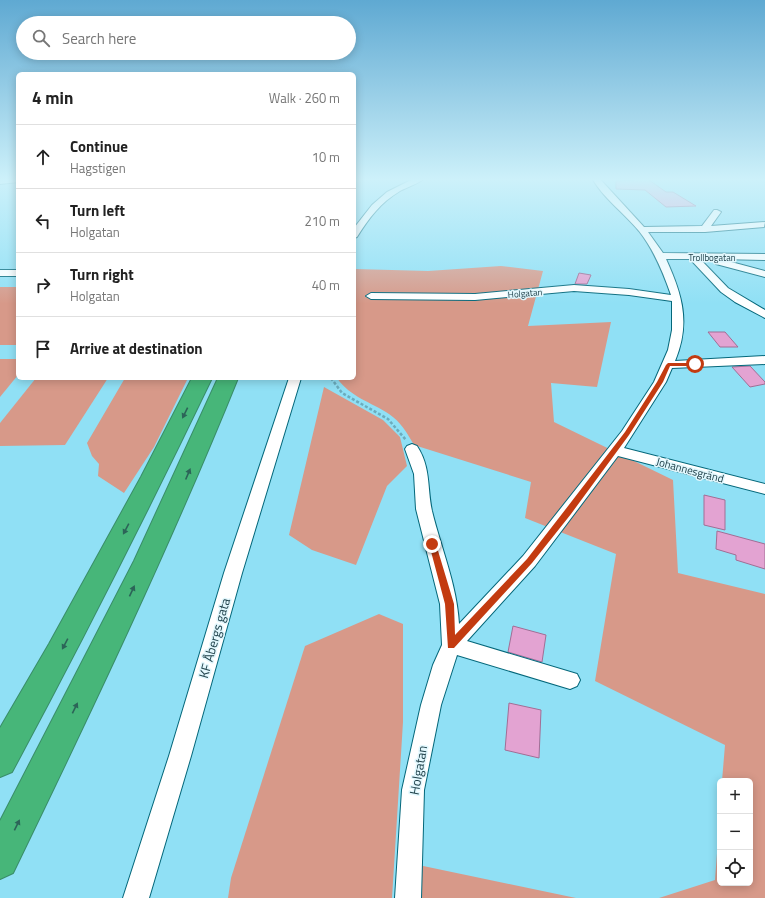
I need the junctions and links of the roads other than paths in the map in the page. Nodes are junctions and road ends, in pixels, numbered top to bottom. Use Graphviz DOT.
graph roads {
  1 [pos="365,220"];
  2 [pos="632,220"];
  3 [pos="711,220"];
  4 [pos="764,224"];
  5 [pos="705,229"];
  6 [pos="642,230"];
  7 [pos="356,233"];
  8 [pos="660,256"];
  9 [pos="696,257"];
  10 [pos="765,257"];
  11 [pos="0,273"];
  12 [pos="16,273"];
  13 [pos="765,274"];
  14 [pos="371,296"];
  15 [pos="677,299"];
  16 [pos="765,315"];
  17 [pos="765,360"];
  18 [pos="668,365"];
  19 [pos="201,380"];
  20 [pos="227,380"];
  21 [pos="294,380"];
  22 [pos="412,449"];
  23 [pos="614,450"];
  24 [pos="765,489"];
  25 [pos="451,645"];
  26 [pos="570,680"];
  27 [pos="0,760"];
  28 [pos="0,860"];
  29 [pos="136,898"];
  30 [pos="408,898"];
  1 -- 7 [label="street"];
  2 -- 6 [label="street, Holgatan"];
  3 -- 5 [label="street"];
  4 -- 5 [label="street"];
  5 -- 6 [label="street"];
  6 -- 8 [label="street, Holgatan"];
  8 -- 9 [label="street, Trollbogatan"];
  8 -- 15 [label="street, Holgatan"];
  9 -- 10 [label="street, Trollbogatan"];
  9 -- 13 [label="street"];
  9 -- 16 [label="street"];
  11 -- 12 [label="street"];
  14 -- 15 [label="street, Holgatan"];
  15 -- 18 [label="street, Holgatan"];
  17 -- 18 [label="street"];
  18 -- 23 [label="street, Holgatan"];
  19 -- 27 [label="highway, one-way"];
  28 -- 20 [label="highway, one-way"];
  21 -- 29 [label="street, KF Åbergs gata"];
  22 -- 25 [label="street, Holgatan"];
  23 -- 24 [label="street, Johannesgränd"];
  23 -- 25 [label="street, Holgatan"];
  25 -- 26 [label="street"];
  25 -- 30 [label="street, Holgatan"];
}
